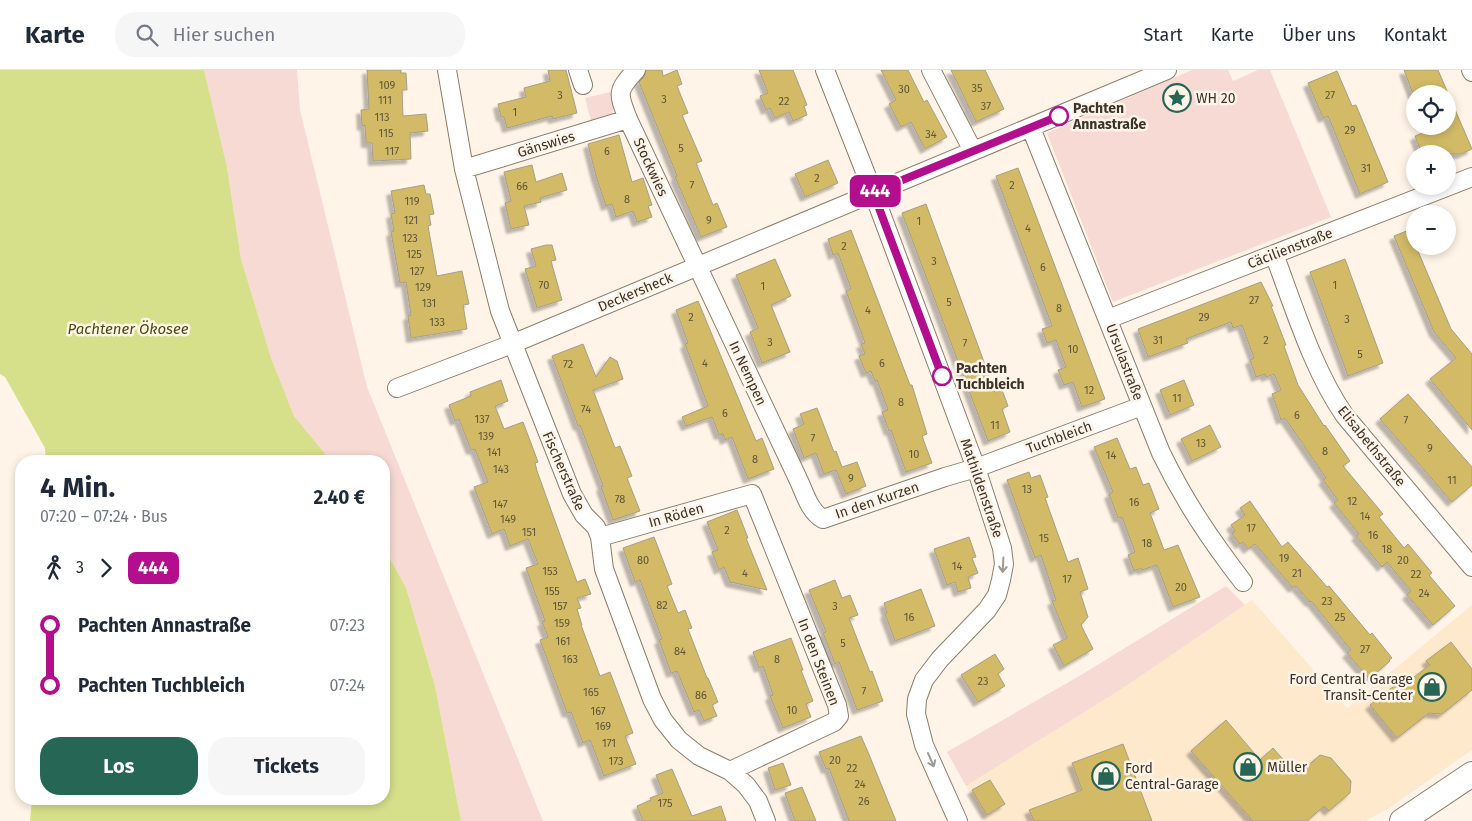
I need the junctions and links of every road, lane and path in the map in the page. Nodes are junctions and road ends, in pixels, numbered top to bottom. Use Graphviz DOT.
graph roads {
  1 [pos="447,70"];
  2 [pos="636,70"];
  3 [pos="825,70"];
  4 [pos="931,70"];
  5 [pos="1167,70"];
  6 [pos="1138,76"];
  7 [pos="628,119"];
  8 [pos="1031,128"];
  9 [pos="973,151"];
  10 [pos="464,169"];
  11 [pos="1472,177"];
  12 [pos="873,192"];
  13 [pos="1274,254"];
  14 [pos="698,266"];
  15 [pos="1108,318"];
  16 [pos="512,344"];
  17 [pos="396,388"];
  18 [pos="1142,406"];
  19 [pos="976,468"];
  20 [pos="799,481"];
  21 [pos="752,494"];
  22 [pos="600,537"];
  23 [pos="1472,567"];
  24 [pos="1243,582"];
  25 [pos="730,771"];
  26 [pos="1472,774"];
  27 [pos="766,821"];
  28 [pos="958,821"];
  29 [pos="1402,821"];
  1 -- 10 [label="street, Fischerstraße"];
  2 -- 7 [label="street, Stockwies"];
  3 -- 12 [label="street, Mathildenstraße"];
  4 -- 9 [label="street"];
  5 -- 6 [label="street, Deckersheck"];
  6 -- 8 [label="street, Deckersheck"];
  7 -- 10 [label="street, Gänswies"];
  7 -- 14 [label="street, Stockwies"];
  8 -- 9 [label="street, Deckersheck"];
  8 -- 15 [label="street, Ursulastraße"];
  9 -- 12 [label="street, Deckersheck"];
  10 -- 16 [label="street, Fischerstraße"];
  11 -- 13 [label="street, Cäcilienstraße"];
  12 -- 14 [label="street, Deckersheck"];
  12 -- 19 [label="street, Mathildenstraße"];
  13 -- 15 [label="street, Cäcilienstraße"];
  13 -- 23 [label="street, Elisabethstraße"];
  14 -- 16 [label="street, Deckersheck"];
  14 -- 20 [label="street, In Nempen"];
  15 -- 18 [label="street, Ursulastraße"];
  16 -- 17 [label="street, Deckersheck"];
  16 -- 22 [label="street, Fischerstraße"];
  18 -- 19 [label="street, Tuchbleich"];
  18 -- 24 [label="street, Ursulastraße"];
  19 -- 20 [label="street, In den Kurzen"];
  19 -- 28 [label="street, Mathildenstraße, one-way"];
  21 -- 22 [label="street, In Röden"];
  21 -- 25 [label="street, In den Steinen"];
  22 -- 25 [label="street, Fischerstraße"];
  25 -- 27 [label="street, Fischerstraße"];
  26 -- 29 [label="street"];
}
